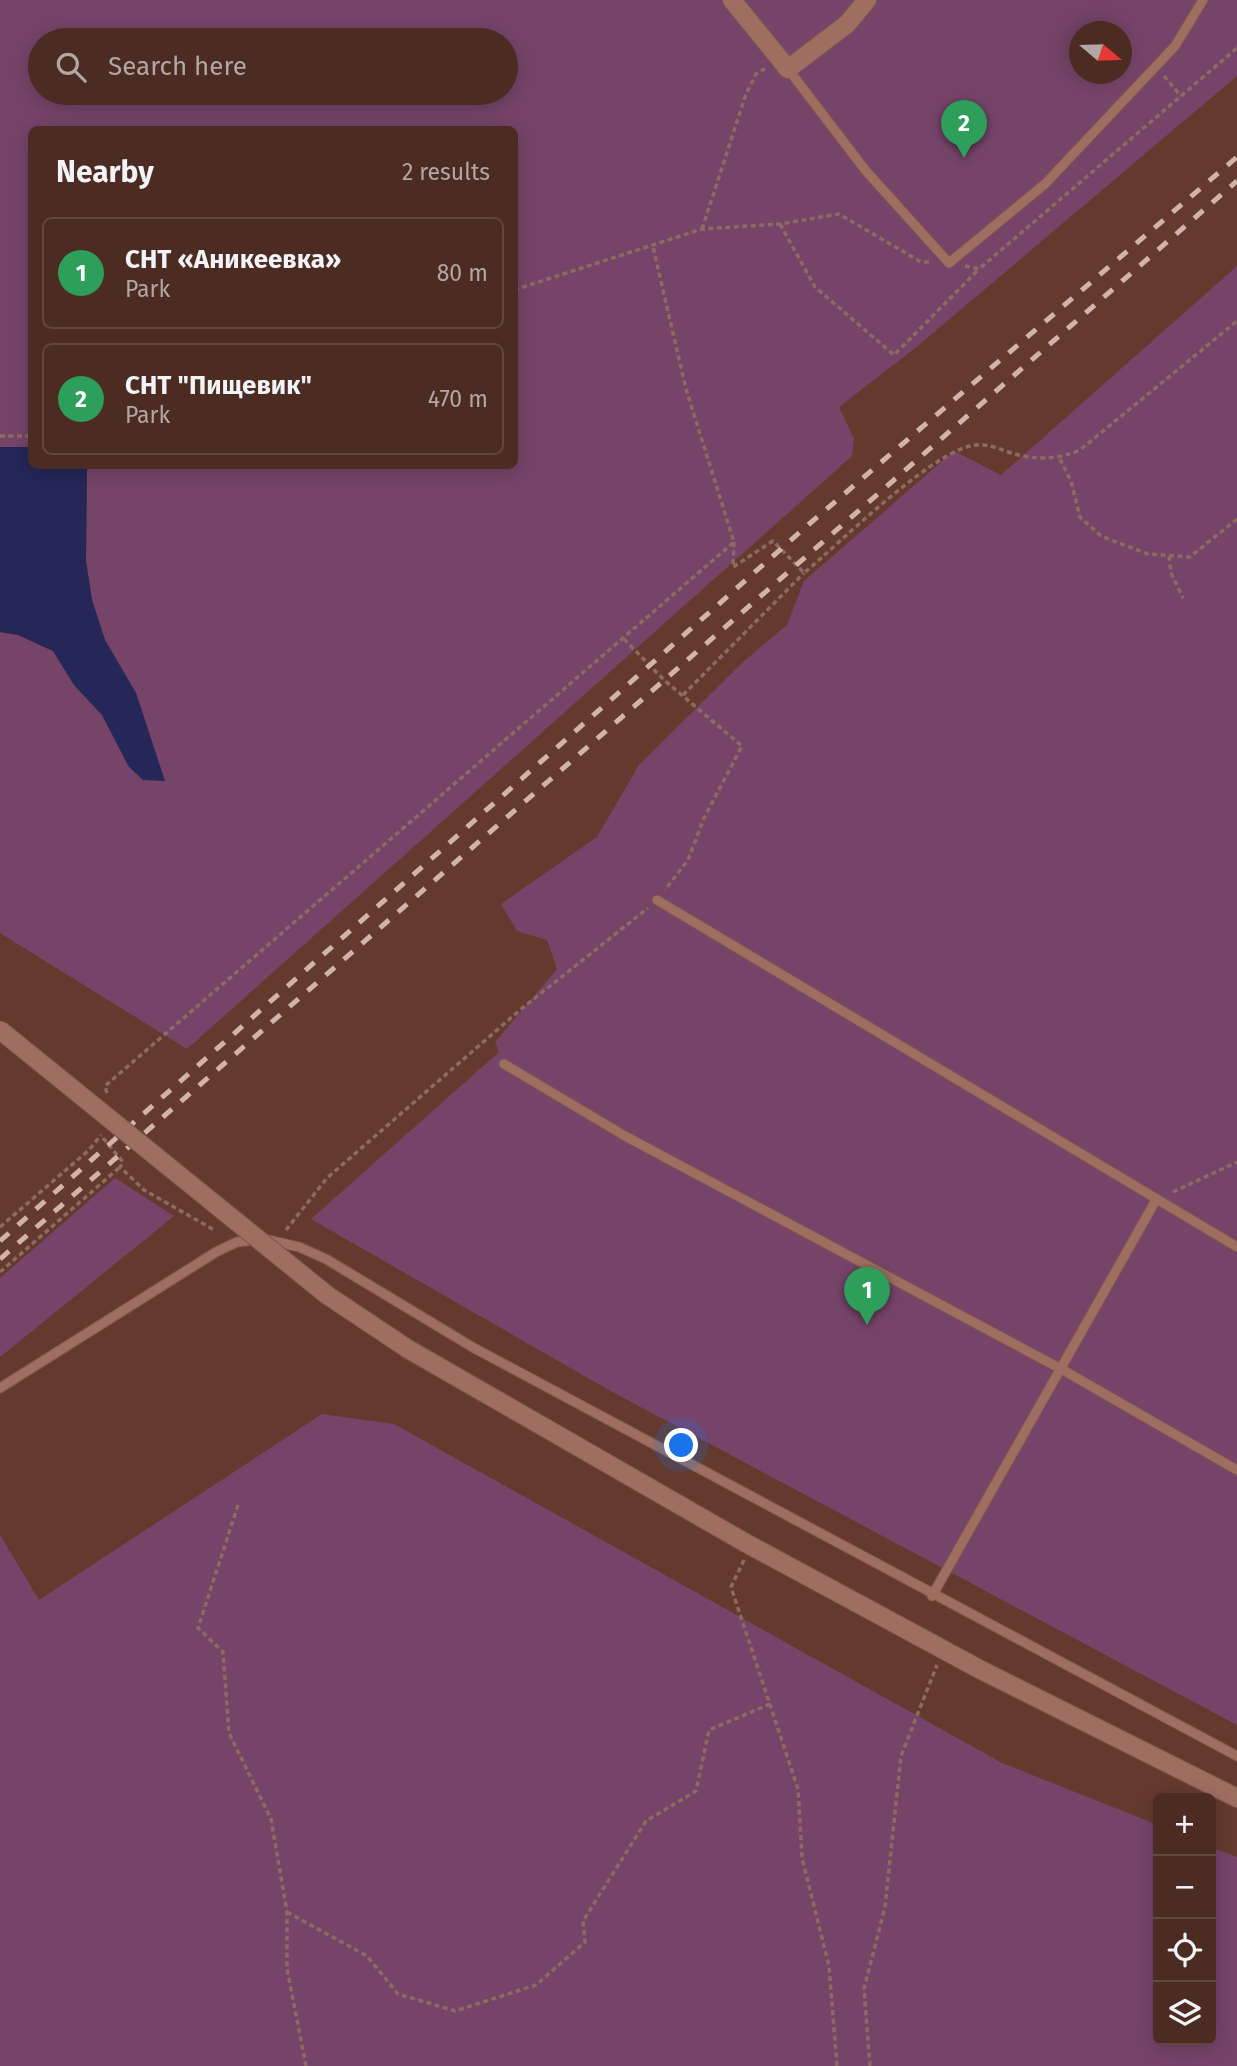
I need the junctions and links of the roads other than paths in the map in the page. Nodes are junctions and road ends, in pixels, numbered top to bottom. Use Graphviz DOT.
graph roads {
  1 [pos="732,0"];
  2 [pos="867,0"];
  3 [pos="1203,0"];
  4 [pos="788,69"];
  5 [pos="657,900"];
  6 [pos="0,1030"];
  7 [pos="504,1063"];
  8 [pos="1156,1200"];
  9 [pos="1237,1247"];
  10 [pos="1063,1370"];
  11 [pos="0,1388"];
  12 [pos="1237,1470"];
  13 [pos="932,1596"];
  14 [pos="1237,1756"];
  15 [pos="1237,1798"];
  1 -- 4 [label="street"];
  2 -- 4 [label="street"];
  3 -- 4 [label="lane"];
  5 -- 8 [label="lane"];
  6 -- 15 [label="street, bridge"];
  7 -- 10 [label="lane"];
  8 -- 9 [label="lane"];
  8 -- 10 [label="lane"];
  10 -- 12 [label="lane"];
  10 -- 13 [label="lane"];
  11 -- 13 [label="lane"];
  13 -- 14 [label="lane"];
}
